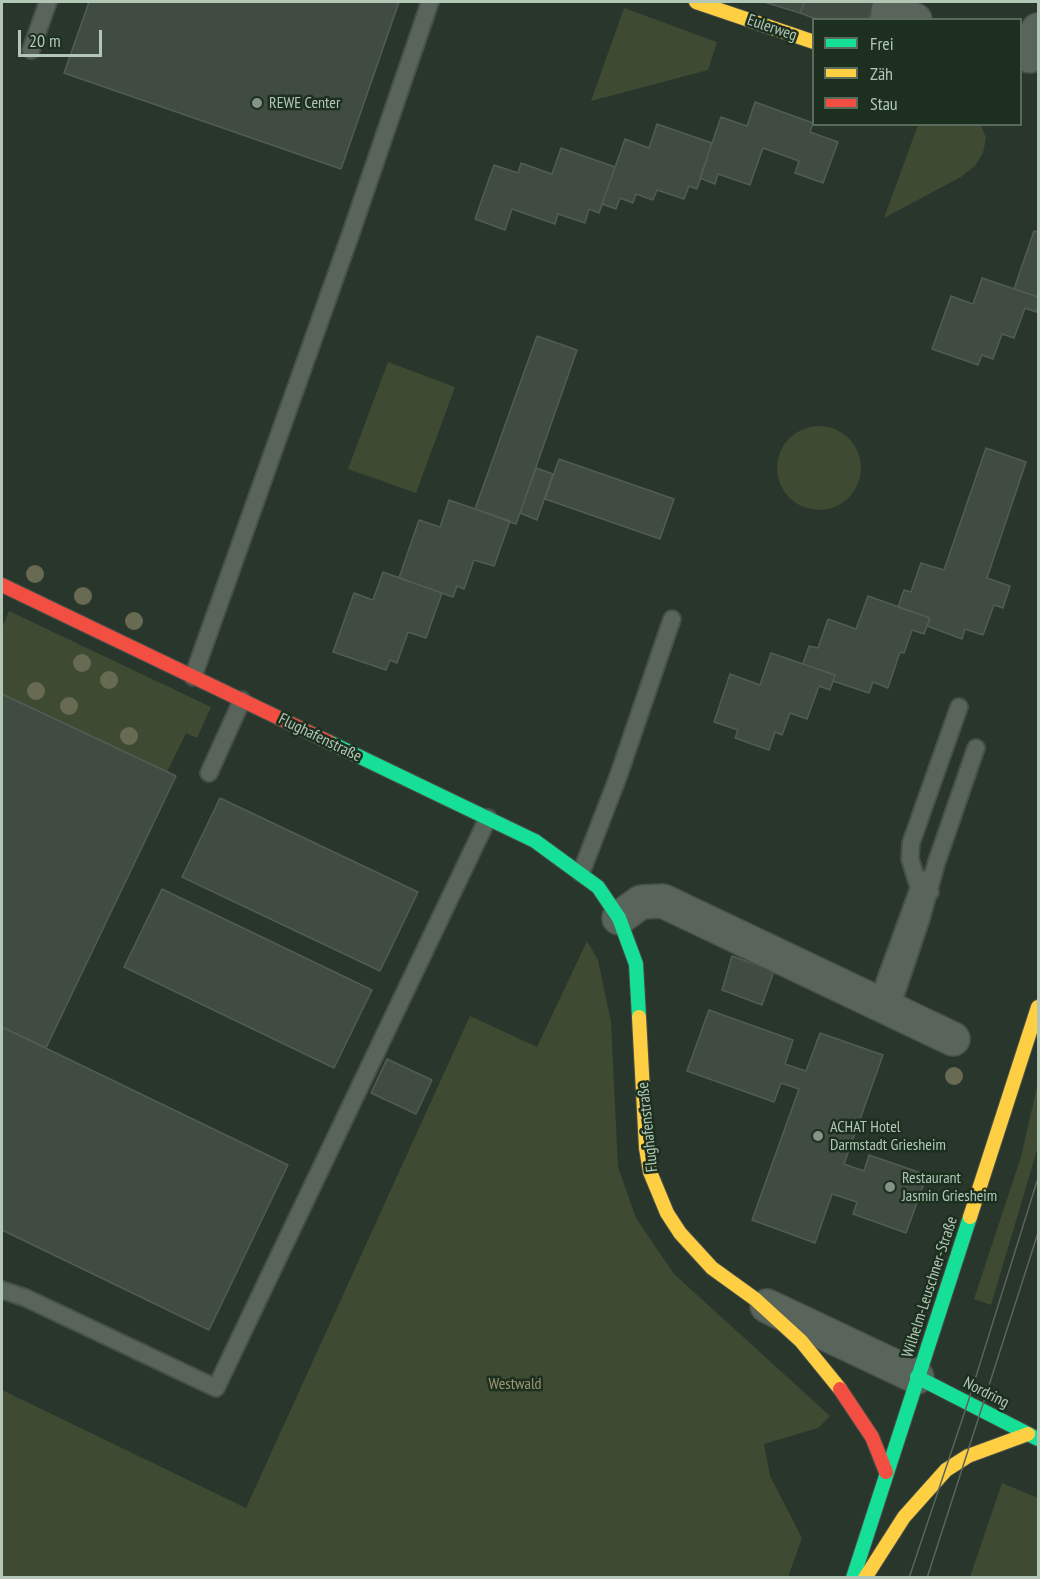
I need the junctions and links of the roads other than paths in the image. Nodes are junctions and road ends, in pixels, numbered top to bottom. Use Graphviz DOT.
graph roads {
  1 [pos="48,2"];
  2 [pos="430,2"];
  3 [pos="696,2"];
  4 [pos="887,18"];
  5 [pos="909,18"];
  6 [pos="1038,30"];
  7 [pos="812,42"];
  8 [pos="31,50"];
  9 [pos="1022,54"];
  10 [pos="2,585"];
  11 [pos="672,619"];
  12 [pos="193,677"];
  13 [pos="242,700"];
  14 [pos="959,706"];
  15 [pos="976,748"];
  16 [pos="209,773"];
  17 [pos="488,818"];
  18 [pos="582,873"];
  19 [pos="924,890"];
  20 [pos="619,918"];
  21 [pos="884,1005"];
  22 [pos="1038,1007"];
  23 [pos="953,1039"];
  24 [pos="2,1290"];
  25 [pos="755,1299"];
  26 [pos="917,1377"];
  27 [pos="1033,1436"];
  28 [pos="886,1472"];
  29 [pos="853,1578"];
  30 [pos="865,1578"];
  1 -- 8 [label="lane"];
  2 -- 12 [label="lane"];
  3 -- 7 [label="street, Eulerweg"];
  4 -- 5 [label="street"];
  6 -- 9 [label="street"];
  10 -- 12 [label="street, Flughafenstraße"];
  11 -- 18 [label="lane"];
  12 -- 13 [label="street, Flughafenstraße"];
  13 -- 16 [label="lane"];
  13 -- 17 [label="street, Flughafenstraße"];
  14 -- 19 [label="lane"];
  15 -- 19 [label="lane"];
  17 -- 18 [label="street, Flughafenstraße"];
  17 -- 24 [label="lane"];
  18 -- 20 [label="street, Flughafenstraße"];
  19 -- 21 [label="lane"];
  20 -- 21 [label="street"];
  20 -- 25 [label="street, Flughafenstraße"];
  21 -- 23 [label="street"];
  22 -- 26 [label="street, Wilhelm-Leuschner-Straße"];
  25 -- 26 [label="street, Flughafenstraße"];
  25 -- 28 [label="street, Flughafenstraße"];
  26 -- 27 [label="street, Nordring"];
  26 -- 28 [label="street, Wilhelm-Leuschner-Straße"];
  27 -- 30 [label="street"];
  28 -- 29 [label="street, Wilhelm-Leuschner-Straße"];
}
